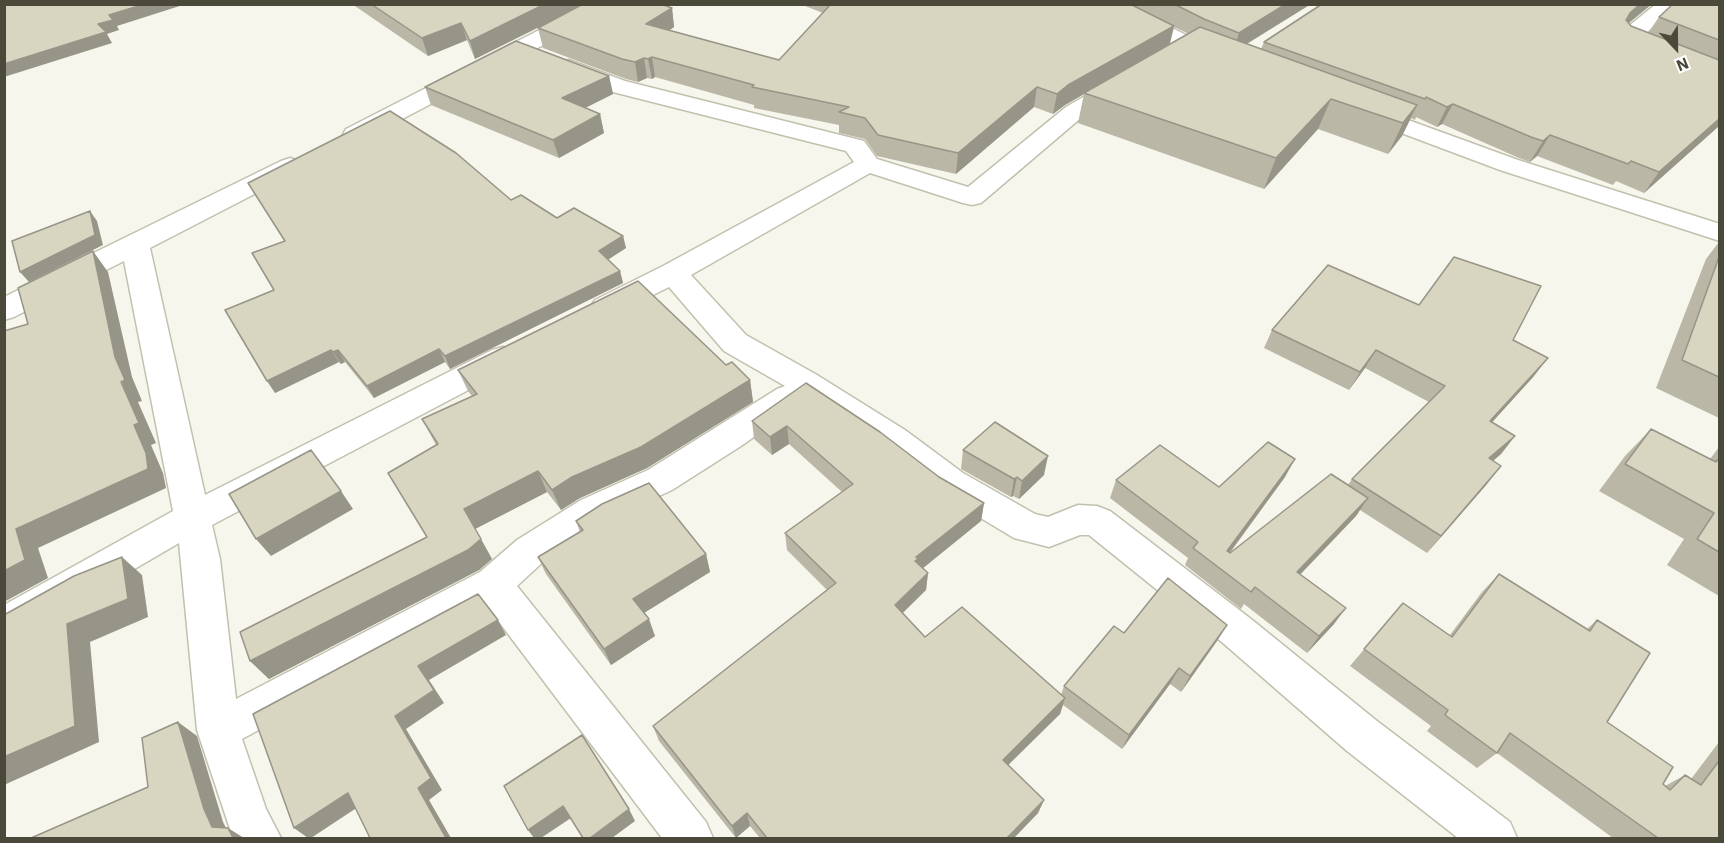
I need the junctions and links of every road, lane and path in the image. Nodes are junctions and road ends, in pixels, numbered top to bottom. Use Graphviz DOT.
graph roads {
  1 [pos="607,4"];
  2 [pos="1107,4"];
  3 [pos="1669,4"];
  4 [pos="1190,46"];
  5 [pos="522,50"];
  6 [pos="1241,62"];
  7 [pos="1719,76"];
  8 [pos="1344,104"];
  9 [pos="868,164"];
  10 [pos="1719,233"];
  11 [pos="135,245"];
  12 [pos="673,273"];
  13 [pos="4,310"];
  14 [pos="580,320"];
  15 [pos="528,345"];
  16 [pos="806,383"];
  17 [pos="192,518"];
  18 [pos="493,584"];
  19 [pos="4,625"];
  20 [pos="218,730"];
  21 [pos="258,838"];
  22 [pos="690,838"];
  23 [pos="1494,838"];
  1 -- 5 [label="street"];
  2 -- 4 [label="street"];
  3 -- 7 [label="street"];
  4 -- 6 [label="street"];
  4 -- 9 [label="street"];
  5 -- 9 [label="street"];
  5 -- 11 [label="street"];
  8 -- 10 [label="street"];
  9 -- 12 [label="street"];
  11 -- 13 [label="street"];
  11 -- 17 [label="street"];
  12 -- 14 [label="street"];
  12 -- 16 [label="street"];
  15 -- 17 [label="street"];
  16 -- 18 [label="street"];
  16 -- 23 [label="street"];
  17 -- 19 [label="street"];
  17 -- 20 [label="street"];
  18 -- 20 [label="street"];
  18 -- 22 [label="street"];
  20 -- 21 [label="street"];
}
